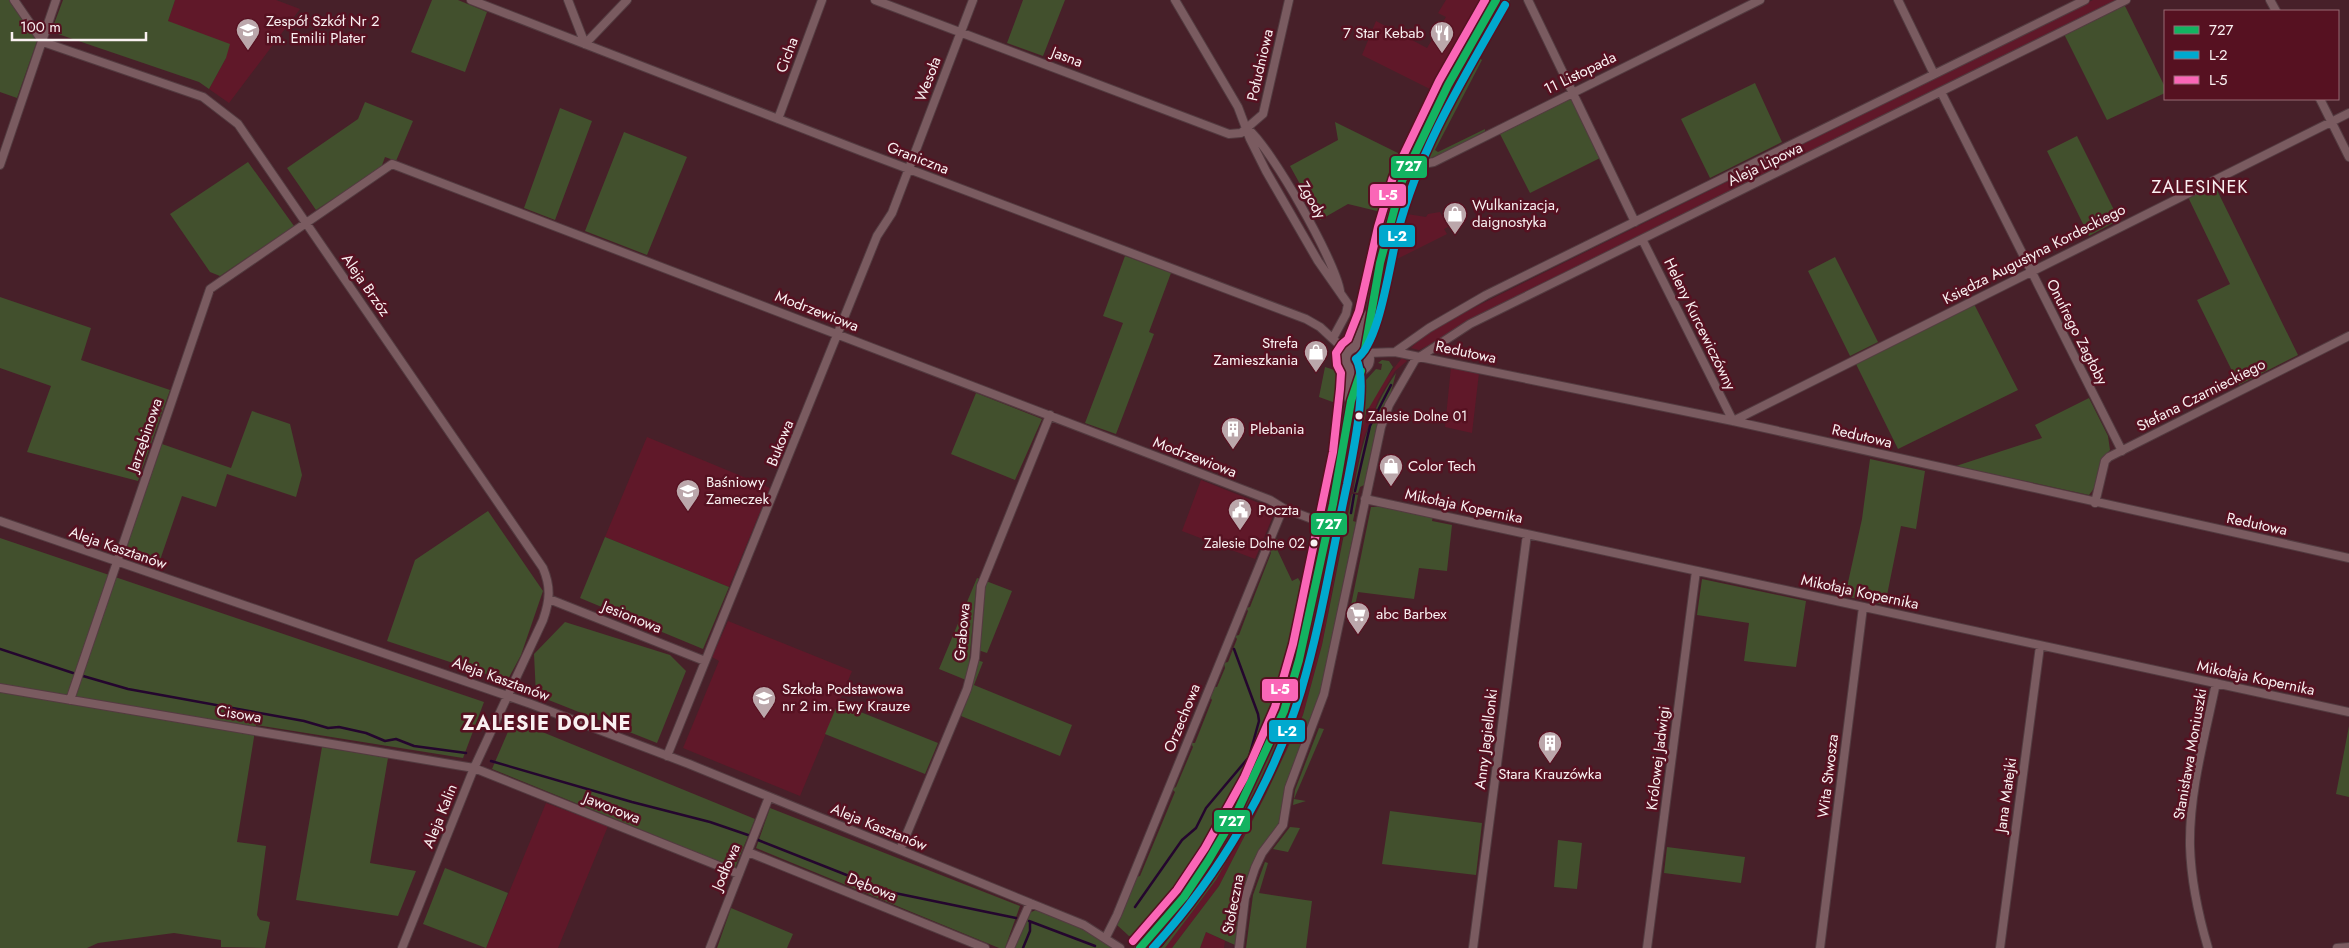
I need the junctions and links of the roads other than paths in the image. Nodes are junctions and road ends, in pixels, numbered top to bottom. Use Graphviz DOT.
graph roads {
  1 [pos="14,0"];
  2 [pos="56,0"];
  3 [pos="471,0"];
  4 [pos="568,0"];
  5 [pos="626,0"];
  6 [pos="822,0"];
  7 [pos="875,0"];
  8 [pos="973,0"];
  9 [pos="1175,0"];
  10 [pos="1289,0"];
  11 [pos="1496,0"];
  12 [pos="1528,0"];
  13 [pos="1760,0"];
  14 [pos="1898,0"];
  15 [pos="2085,0"];
  16 [pos="2126,0"];
  17 [pos="960,32"];
  18 [pos="42,42"];
  19 [pos="585,44"];
  20 [pos="1934,74"];
  21 [pos="1572,92"];
  22 [pos="1941,92"];
  23 [pos="2320,100"];
  24 [pos="2349,113"];
  25 [pos="778,119"];
  26 [pos="2331,121"];
  27 [pos="1248,129"];
  28 [pos="2349,157"];
  29 [pos="1412,160"];
  30 [pos="0,165"];
  31 [pos="908,168"];
  32 [pos="1635,222"];
  33 [pos="306,224"];
  34 [pos="1642,239"];
  35 [pos="2031,271"];
  36 [pos="1341,291"];
  37 [pos="838,334"];
  38 [pos="2349,336"];
  39 [pos="1333,338"];
  40 [pos="1359,350"];
  41 [pos="1395,352"];
  42 [pos="1419,357"];
  43 [pos="1356,370"];
  44 [pos="1050,415"];
  45 [pos="1732,421"];
  46 [pos="2122,450"];
  47 [pos="1365,499"];
  48 [pos="2095,503"];
  49 [pos="1283,508"];
  50 [pos="0,521"];
  51 [pos="1328,525"];
  52 [pos="1527,534"];
  53 [pos="2349,558"];
  54 [pos="116,563"];
  55 [pos="1696,571"];
  56 [pos="549,599"];
  57 [pos="1863,607"];
  58 [pos="2040,646"];
  59 [pos="705,661"];
  60 [pos="2216,683"];
  61 [pos="0,688"];
  62 [pos="508,695"];
  63 [pos="70,700"];
  64 [pos="2349,712"];
  65 [pos="667,756"];
  66 [pos="474,768"];
  67 [pos="769,797"];
  68 [pos="900,850"];
  69 [pos="748,852"];
  70 [pos="739,874"];
  71 [pos="1030,902"];
  72 [pos="1106,937"];
  73 [pos="2349,947"];
  74 [pos="402,948"];
  75 [pos="710,948"];
  76 [pos="984,948"];
  77 [pos="1010,948"];
  78 [pos="1120,948"];
  79 [pos="1140,948"];
  80 [pos="1239,948"];
  81 [pos="1473,948"];
  82 [pos="1647,948"];
  83 [pos="1820,948"];
  84 [pos="2000,948"];
  85 [pos="2208,948"];
  86 [pos="2337,948"];
  1 -- 18 [label="street"];
  2 -- 18 [label="street"];
  3 -- 19 [label="street, Graniczna"];
  4 -- 19 [label="street"];
  5 -- 19 [label="street"];
  6 -- 25 [label="street, Cicha"];
  7 -- 17 [label="street, Jasna"];
  8 -- 17 [label="street, Wesoła"];
  9 -- 27 [label="street, Zgody"];
  10 -- 27 [label="street, Południowa"];
  11 -- 29 [label="street"];
  12 -- 21 [label="street"];
  13 -- 21 [label="street, 11 Listopada"];
  14 -- 20 [label="street"];
  15 -- 20 [label="street, Aleja Lipowa"];
  16 -- 22 [label="street, Aleja Lipowa"];
  17 -- 27 [label="street, Jasna"];
  17 -- 31 [label="street, Wesoła"];
  18 -- 30 [label="street"];
  18 -- 33 [label="street, Aleja Brzóz"];
  19 -- 25 [label="street, Graniczna"];
  20 -- 32 [label="street, Aleja Lipowa"];
  21 -- 29 [label="street, 11 Listopada"];
  21 -- 32 [label="street"];
  22 -- 34 [label="street, Aleja Lipowa"];
  22 -- 35 [label="street, Onufrego Zagłoby"];
  23 -- 26 [label="street"];
  24 -- 26 [label="street, Księdza Augustyna Kordeckiego"];
  25 -- 31 [label="street, Graniczna"];
  26 -- 28 [label="street"];
  26 -- 35 [label="street, Księdza Augustyna Kordeckiego"];
  27 -- 36 [label="street, Zgody"];
  27 -- 36 [label="street, Zgody"];
  29 -- 40 [label="street"];
  31 -- 37 [label="street, Bukowa"];
  31 -- 39 [label="street, Graniczna"];
  32 -- 41 [label="street, Aleja Lipowa"];
  33 -- 37 [label="street, Modrzewiowa"];
  33 -- 54 [label="street, Jarzębinowa"];
  33 -- 56 [label="street, Aleja Brzóz"];
  34 -- 42 [label="street, Aleja Lipowa"];
  34 -- 45 [label="street, Heleny Kurcewiczówny"];
  35 -- 45 [label="street, Księdza Augustyna Kordeckiego"];
  35 -- 46 [label="street, Onufrego Zagłoby"];
  36 -- 39 [label="street, Zgody"];
  37 -- 44 [label="street, Modrzewiowa"];
  37 -- 59 [label="street, Bukowa"];
  38 -- 46 [label="street, Stefana Czarnieckiego"];
  39 -- 40 [label="street, Graniczna"];
  40 -- 41 [label="street, Redutowa"];
  40 -- 43 [label="street"];
  40 -- 43 [label="street"];
  41 -- 42 [label="street, Redutowa"];
  42 -- 45 [label="street, Redutowa"];
  42 -- 47 [label="street, Stołeczna"];
  43 -- 51 [label="street"];
  44 -- 49 [label="street, Modrzewiowa"];
  44 -- 68 [label="street, Grabowa"];
  45 -- 48 [label="street, Redutowa"];
  46 -- 48 [label="street, Stefana Czarnieckiego"];
  47 -- 52 [label="street, Mikołaja Kopernika"];
  47 -- 80 [label="street, Stołeczna"];
  48 -- 53 [label="street, Redutowa"];
  49 -- 51 [label="street, Modrzewiowa"];
  49 -- 72 [label="street, Orzechowa"];
  50 -- 54 [label="street, Aleja Kasztanów"];
  51 -- 79 [label="street"];
  52 -- 55 [label="street, Mikołaja Kopernika"];
  52 -- 81 [label="street, Anny Jagiellonki"];
  54 -- 62 [label="street, Aleja Kasztanów"];
  54 -- 63 [label="street, Jarzębinowa"];
  55 -- 57 [label="street, Mikołaja Kopernika"];
  55 -- 82 [label="street, Królowej Jadwigi"];
  56 -- 59 [label="street, Jesionowa"];
  56 -- 62 [label="street, Aleja Brzóz"];
  57 -- 58 [label="street, Mikołaja Kopernika"];
  57 -- 83 [label="street, Wita Stwosza"];
  58 -- 60 [label="street, Mikołaja Kopernika"];
  58 -- 84 [label="street, Jana Matejki"];
  59 -- 65 [label="street, Bukowa"];
  60 -- 64 [label="street, Mikołaja Kopernika"];
  60 -- 85 [label="street, Stanisława Moniuszki"];
  61 -- 63 [label="street, Cisowa"];
  62 -- 65 [label="street, Aleja Kasztanów"];
  62 -- 66 [label="street, Aleja Kalin"];
  63 -- 66 [label="street, Cisowa"];
  65 -- 67 [label="street, Aleja Kasztanów"];
  66 -- 70 [label="street, Jaworowa"];
  66 -- 74 [label="street, Aleja Kalin"];
  67 -- 68 [label="street, Aleja Kasztanów"];
  67 -- 69 [label="street, Jodłowa"];
  68 -- 71 [label="street, Aleja Kasztanów"];
  69 -- 70 [label="street, Jodłowa"];
  69 -- 76 [label="street, Dębowa"];
  70 -- 75 [label="street, Jodłowa"];
  71 -- 72 [label="street, Aleja Kasztanów"];
  71 -- 77 [label="street"];
  72 -- 78 [label="street, Aleja Kasztanów"];
  73 -- 86 [label="street"];
}
